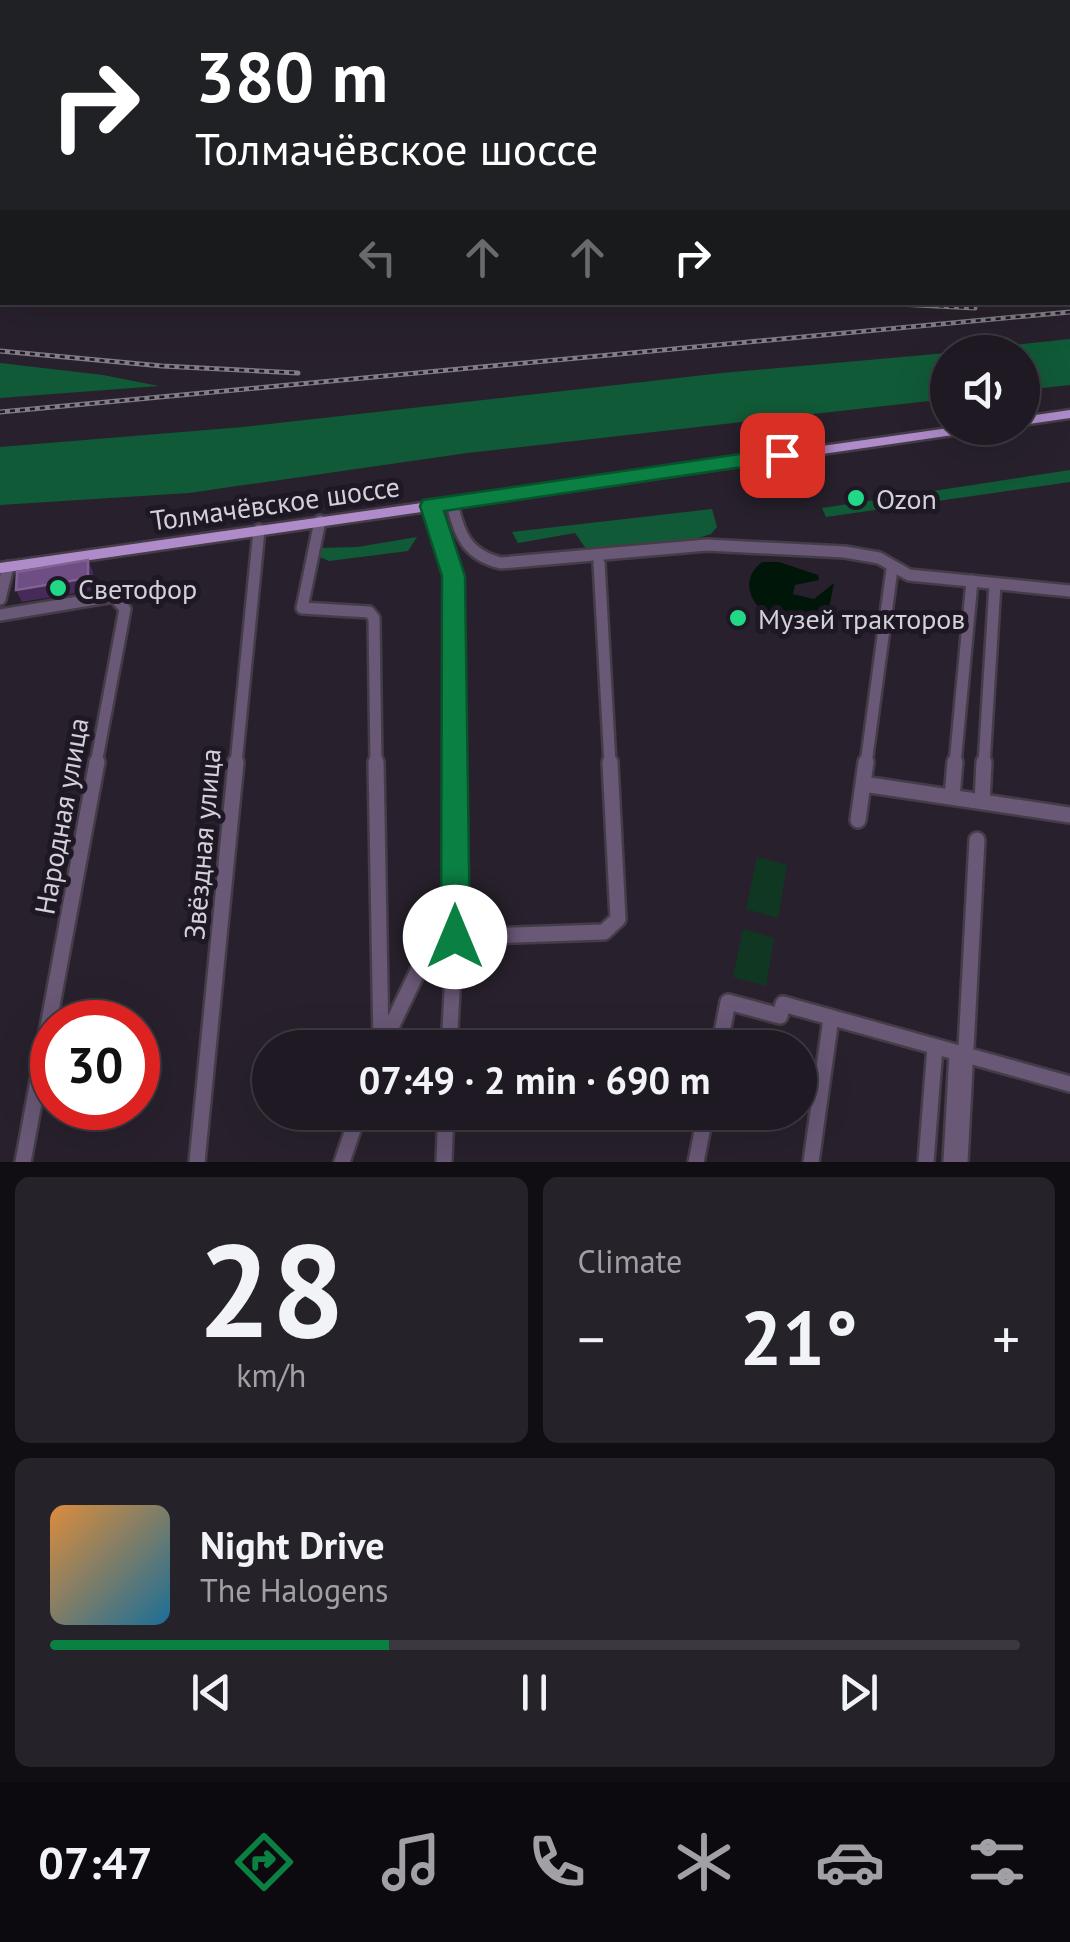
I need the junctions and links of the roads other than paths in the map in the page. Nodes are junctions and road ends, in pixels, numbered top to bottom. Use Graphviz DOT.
graph roads {
  1 [pos="1070,414"];
  2 [pos="1040,418"];
  3 [pos="930,434"];
  4 [pos="452,503"];
  5 [pos="431,506"];
  6 [pos="320,521"];
  7 [pos="259,530"];
  8 [pos="599,563"];
  9 [pos="4,567"];
  10 [pos="892,569"];
  11 [pos="972,582"];
  12 [pos="995,584"];
  13 [pos="1070,591"];
  14 [pos="0,599"];
  15 [pos="0,615"];
  16 [pos="966,648"];
  17 [pos="991,653"];
  18 [pos="960,715"];
  19 [pos="986,721"];
  20 [pos="863,784"];
  21 [pos="952,797"];
  22 [pos="982,802"];
  23 [pos="1070,815"];
  24 [pos="858,820"];
  25 [pos="977,840"];
  26 [pos="455,937"];
  27 [pos="831,1018"];
  28 [pos="381,1030"];
  29 [pos="389,1030"];
  30 [pos="450,1030"];
  31 [pos="723,1030"];
  32 [pos="934,1046"];
  33 [pos="961,1054"];
  34 [pos="1070,1084"];
  35 [pos="930,1110"];
  36 [pos="958,1118"];
  37 [pos="353,1130"];
  38 [pos="445,1130"];
  39 [pos="702,1130"];
  40 [pos="23,1162"];
  41 [pos="197,1162"];
  42 [pos="342,1162"];
  43 [pos="444,1162"];
  44 [pos="696,1162"];
  45 [pos="811,1162"];
  46 [pos="926,1162"];
  47 [pos="951,1162"];
  48 [pos="960,1162"];
  1 -- 2 [label="main road"];
  3 -- 4 [label="main road, Толмачёвское шоссе"];
  4 -- 5 [label="main road, Толмачёвское шоссе"];
  4 -- 10 [label="street"];
  5 -- 6 [label="main road, Толмачёвское шоссе"];
  5 -- 26 [label="street"];
  6 -- 7 [label="main road, Толмачёвское шоссе"];
  6 -- 28 [label="street"];
  7 -- 9 [label="main road, Толмачёвское шоссе"];
  7 -- 41 [label="street, Звёздная улица"];
  8 -- 26 [label="street"];
  9 -- 14 [label="street"];
  10 -- 11 [label="street"];
  10 -- 20 [label="street"];
  11 -- 12 [label="street"];
  11 -- 16 [label="street"];
  12 -- 13 [label="street"];
  12 -- 17 [label="street"];
  15 -- 40 [label="street, Народная улица"];
  16 -- 17 [label="street"];
  16 -- 18 [label="street"];
  17 -- 19 [label="street"];
  18 -- 19 [label="street"];
  18 -- 21 [label="street"];
  19 -- 22 [label="street"];
  20 -- 21 [label="street"];
  20 -- 24 [label="street"];
  21 -- 22 [label="street"];
  22 -- 23 [label="street"];
  25 -- 33 [label="street"];
  26 -- 29 [label="street"];
  26 -- 30 [label="street"];
  27 -- 31 [label="street"];
  27 -- 32 [label="street"];
  27 -- 45 [label="street"];
  32 -- 33 [label="street"];
  32 -- 35 [label="street"];
  33 -- 34 [label="street"];
  33 -- 36 [label="street"];
  35 -- 36 [label="street"];
  35 -- 46 [label="street"];
  36 -- 47 [label="street"];
  36 -- 48 [label="street"];
  37 -- 42 [label="street"];
  38 -- 43 [label="street"];
  39 -- 44 [label="street"];
}
